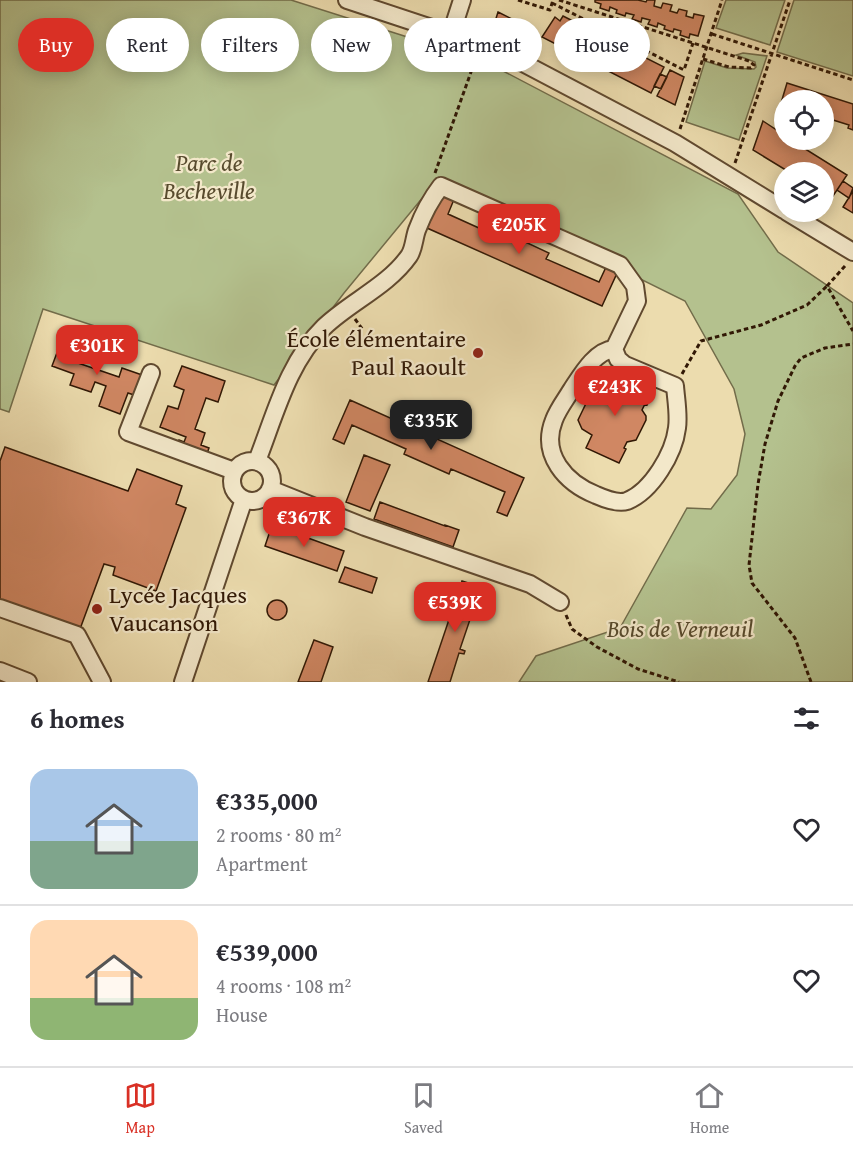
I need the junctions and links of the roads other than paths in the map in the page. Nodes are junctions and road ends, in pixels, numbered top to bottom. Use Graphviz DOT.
graph roads {
  1 [pos="347,0"];
  2 [pos="462,0"];
  3 [pos="456,18"];
  4 [pos="404,19"];
  5 [pos="540,72"];
  6 [pos="774,203"];
  7 [pos="801,222"];
  8 [pos="850,258"];
  9 [pos="614,349"];
  10 [pos="151,373"];
  11 [pos="257,461"];
  12 [pos="234,471"];
  13 [pos="270,489"];
  14 [pos="244,499"];
  15 [pos="560,602"];
  16 [pos="0,608"];
  17 [pos="0,671"];
  18 [pos="28,682"];
  19 [pos="102,682"];
  20 [pos="183,682"];
  1 -- 4 [label="street"];
  2 -- 3 [label="street"];
  5 -- 6 [label="street"];
  7 -- 8 [label="street"];
  9 -- 9 [label="street"];
  9 -- 11 [label="street"];
  10 -- 12 [label="street"];
  11 -- 12 [label="street"];
  11 -- 13 [label="street"];
  12 -- 14 [label="street"];
  13 -- 14 [label="street"];
  13 -- 15 [label="street"];
  14 -- 20 [label="street"];
  16 -- 19 [label="street"];
  17 -- 18 [label="street"];
}
